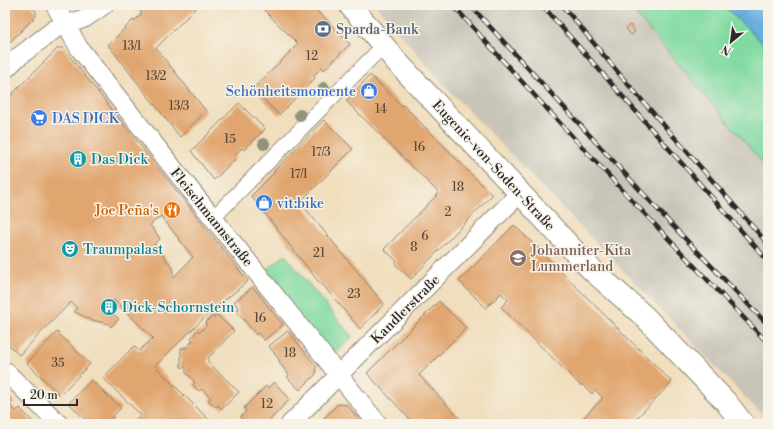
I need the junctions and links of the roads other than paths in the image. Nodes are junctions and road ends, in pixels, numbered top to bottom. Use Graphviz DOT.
graph roads {
  1 [pos="55,5"];
  2 [pos="104,5"];
  3 [pos="350,5"];
  4 [pos="65,24"];
  5 [pos="383,46"];
  6 [pos="5,70"];
  7 [pos="520,193"];
  8 [pos="213,218"];
  9 [pos="5,371"];
  10 [pos="338,376"];
  11 [pos="59,424"];
  12 [pos="290,424"];
  13 [pos="378,424"];
  14 [pos="743,424"];
  1 -- 4 [label="street, Fleischmannstraße"];
  2 -- 4 [label="street"];
  3 -- 5 [label="main road, Eugenie-von-Soden-Straße"];
  4 -- 6 [label="street"];
  4 -- 8 [label="street, Fleischmannstraße"];
  5 -- 7 [label="main road, Eugenie-von-Soden-Straße"];
  5 -- 8 [label="street"];
  7 -- 10 [label="street, Kandlerstraße"];
  7 -- 14 [label="main road, Eugenie-von-Soden-Straße"];
  8 -- 10 [label="street, Fleischmannstraße"];
  9 -- 11 [label="street"];
  10 -- 12 [label="street, Kandlerstraße"];
  10 -- 13 [label="street, Fleischmannstraße"];
}
